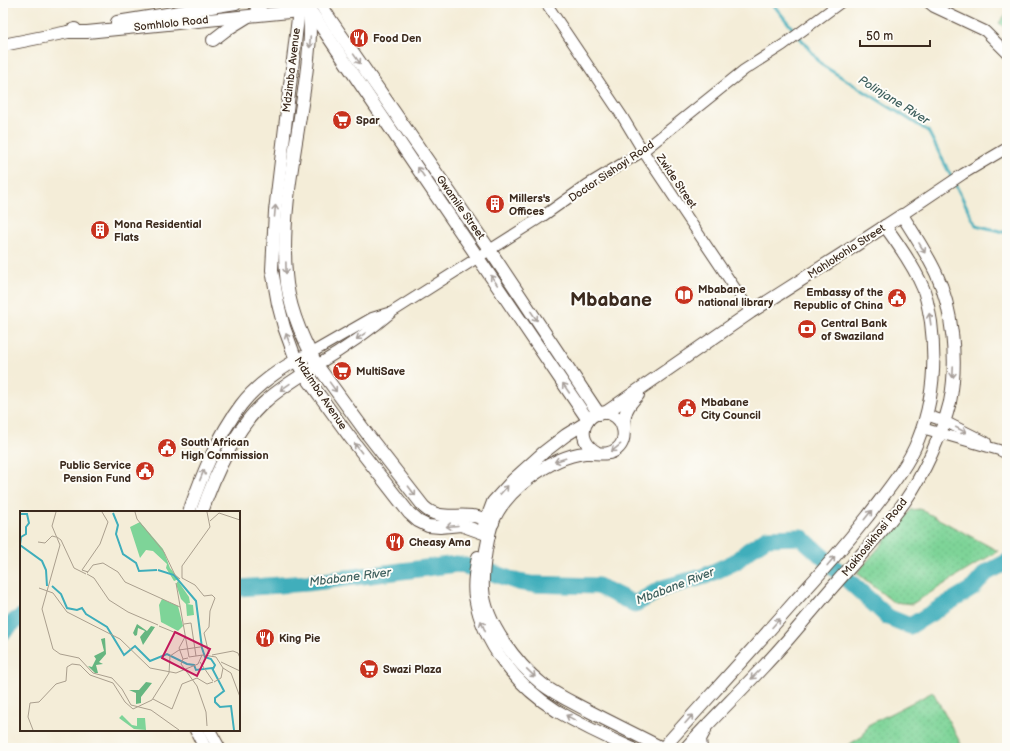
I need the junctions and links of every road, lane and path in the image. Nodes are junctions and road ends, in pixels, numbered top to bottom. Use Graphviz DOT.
graph roads {
  1 [pos="236,3"];
  2 [pos="254,3"];
  3 [pos="546,3"];
  4 [pos="840,3"];
  5 [pos="929,3"];
  6 [pos="307,5"];
  7 [pos="263,14"];
  8 [pos="250,16"];
  9 [pos="315,24"];
  10 [pos="68,32"];
  11 [pos="212,40"];
  12 [pos="3,45"];
  13 [pos="1007,53"];
  14 [pos="1007,148"];
  15 [pos="643,151"];
  16 [pos="902,214"];
  17 [pos="885,226"];
  18 [pos="490,249"];
  19 [pos="478,257"];
  20 [pos="392,312"];
  21 [pos="752,312"];
  22 [pos="311,353"];
  23 [pos="296,360"];
  24 [pos="317,365"];
  25 [pos="304,374"];
  26 [pos="648,383"];
  27 [pos="926,415"];
  28 [pos="595,417"];
  29 [pos="944,421"];
  30 [pos="922,428"];
  31 [pos="624,430"];
  32 [pos="939,434"];
  33 [pos="1003,452"];
  34 [pos="598,453"];
  35 [pos="189,511"];
  36 [pos="202,511"];
  37 [pos="489,521"];
  38 [pos="486,534"];
  39 [pos="479,585"];
  40 [pos="708,723"];
  41 [pos="196,731"];
  42 [pos="210,731"];
  43 [pos="597,733"];
  44 [pos="205,748"];
  45 [pos="219,748"];
  46 [pos="616,748"];
  47 [pos="631,748"];
  48 [pos="662,748"];
  49 [pos="686,748"];
  50 [pos="701,748"];
  1 -- 10 [label="main road, Somhlolo Road"];
  2 -- 7 [label="main road"];
  3 -- 15 [label="street, Zwide Street"];
  4 -- 15 [label="street, Doctor Sishayi Road"];
  5 -- 13 [label="street"];
  6 -- 7 [label="main road, Somhlolo Road"];
  6 -- 9 [label="main road, Gwamile Street"];
  6 -- 18 [label="main road, Gwamile Street, one-way"];
  23 -- 6 [label="main road, Mdzimba Avenue, one-way"];
  7 -- 8 [label="main road, Somhlolo Road"];
  8 -- 10 [label="main road, Somhlolo Road"];
  8 -- 11 [label="main road"];
  19 -- 9 [label="main road, Gwamile Street, one-way"];
  9 -- 22 [label="main road, Mdzimba Avenue, one-way"];
  10 -- 12 [label="main road, Somhlolo Road"];
  14 -- 16 [label="street, Mahlokohla Street"];
  15 -- 18 [label="street, Doctor Sishayi Road"];
  15 -- 21 [label="street, Zwide Street"];
  16 -- 17 [label="main road, Mahlokohla Street"];
  16 -- 29 [label="main road, Makhosikhosi Road, one-way"];
  17 -- 21 [label="main road, Mahlokohla Street"];
  27 -- 17 [label="main road, Makhosikhosi Road, one-way"];
  18 -- 19 [label="street, Doctor Sishayi Road"];
  18 -- 28 [label="main road, Gwamile Street, one-way"];
  19 -- 20 [label="street, Doctor Sishayi Road"];
  28 -- 19 [label="main road, Gwamile Street, one-way"];
  20 -- 22 [label="street, Doctor Sishayi Road"];
  20 -- 24 [label="street, Doctor Sishayi Road, one-way"];
  21 -- 26 [label="main road, Mahlokohla Street"];
  22 -- 23 [label="main road, Doctor Sishayi Road"];
  22 -- 24 [label="main road, Mdzimba Avenue"];
  23 -- 25 [label="main road, Mdzimba Avenue"];
  35 -- 23 [label="main road, Doctor Sishayi Road, one-way"];
  24 -- 25 [label="main road, Doctor Sishayi Road"];
  24 -- 37 [label="main road, Mdzimba Avenue, one-way"];
  25 -- 36 [label="main road, Doctor Sishayi Road, one-way"];
  38 -- 25 [label="main road, Mdzimba Avenue, one-way"];
  26 -- 28 [label="main road, Mahlokohla Street"];
  26 -- 31 [label="main road, Mahlokohla Street"];
  27 -- 29 [label="street"];
  27 -- 30 [label="main road, Makhosikhosi Road"];
  28 -- 31 [label="main road"];
  28 -- 34 [label="main road"];
  37 -- 28 [label="main road, Mahlokohla Street, one-way"];
  29 -- 32 [label="main road, Makhosikhosi Road"];
  29 -- 33 [label="street, one-way"];
  30 -- 32 [label="street"];
  48 -- 30 [label="main road, Makhosikhosi Road, one-way"];
  31 -- 34 [label="main road, one-way"];
  32 -- 33 [label="street"];
  32 -- 40 [label="main road, Makhosikhosi Road, one-way"];
  34 -- 37 [label="main road, one-way"];
  37 -- 38 [label="main road"];
  38 -- 39 [label="main road"];
  43 -- 39 [label="main road, one-way"];
  39 -- 48 [label="main road, one-way"];
  40 -- 49 [label="main road, Makhosikhosi Road"];
  40 -- 50 [label="main road"];
  41 -- 44 [label="main road"];
  42 -- 45 [label="main road"];
  43 -- 46 [label="main road"];
  43 -- 47 [label="main road"];
}
